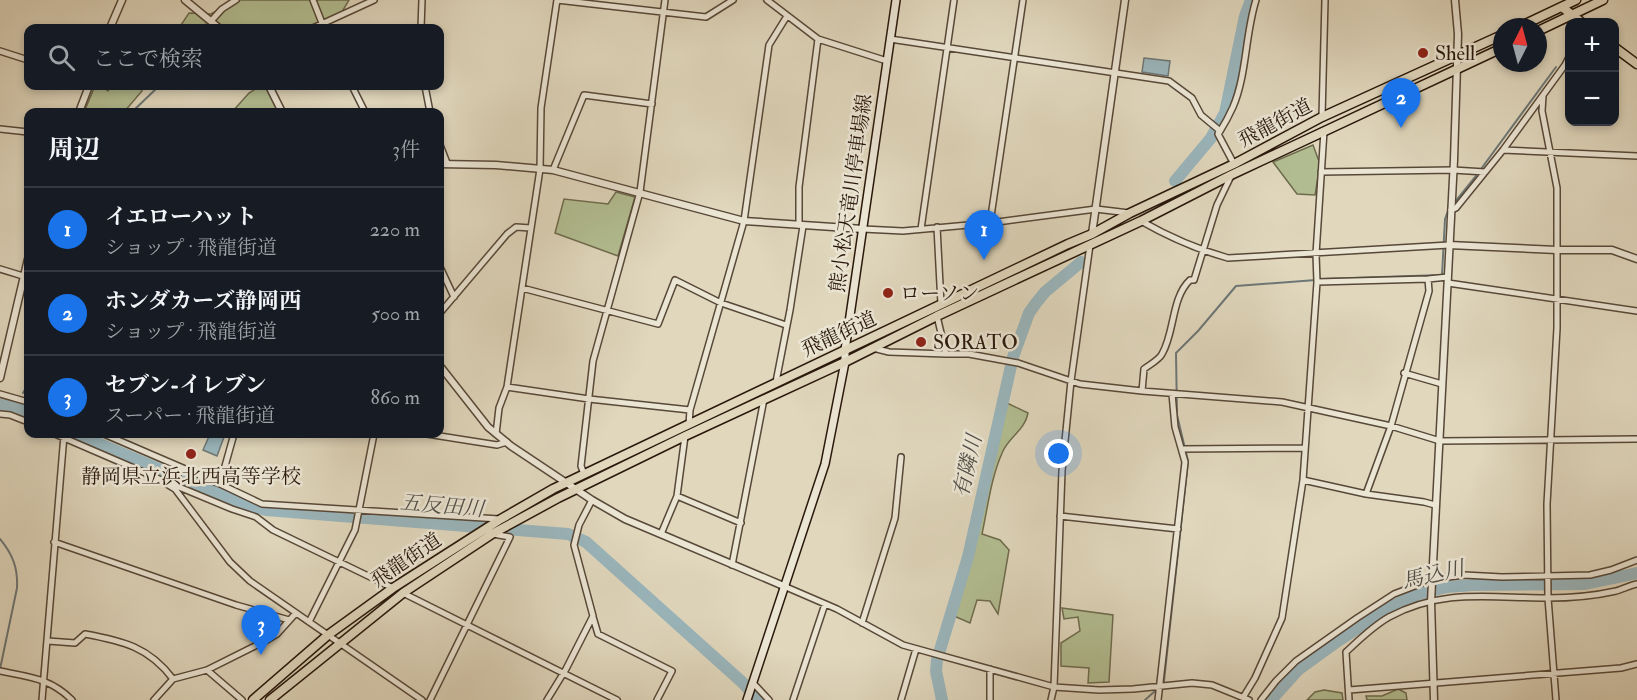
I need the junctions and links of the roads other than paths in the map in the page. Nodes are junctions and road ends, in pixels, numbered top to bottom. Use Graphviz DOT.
graph roads {
  1 [pos="122,0"];
  2 [pos="185,0"];
  3 [pos="236,0"];
  4 [pos="313,0"];
  5 [pos="374,0"];
  6 [pos="422,0"];
  7 [pos="557,0"];
  8 [pos="665,0"];
  9 [pos="733,0"];
  10 [pos="766,0"];
  11 [pos="896,0"];
  12 [pos="954,0"];
  13 [pos="1023,0"];
  14 [pos="1125,0"];
  15 [pos="1256,0"];
  16 [pos="1325,0"];
  17 [pos="1455,0"];
  18 [pos="1554,0"];
  19 [pos="1576,0"];
  20 [pos="1603,0"];
  21 [pos="1562,7"];
  22 [pos="664,11"];
  23 [pos="1572,15"];
  24 [pos="787,16"];
  25 [pos="1538,18"];
  26 [pos="1576,18"];
  27 [pos="211,21"];
  28 [pos="112,24"];
  29 [pos="214,24"];
  30 [pos="322,24"];
  31 [pos="327,24"];
  32 [pos="421,24"];
  33 [pos="1547,27"];
  34 [pos="818,39"];
  35 [pos="890,39"];
  36 [pos="1493,39"];
  37 [pos="947,47"];
  38 [pos="0,51"];
  39 [pos="1619,51"];
  40 [pos="1493,52"];
  41 [pos="1014,57"];
  42 [pos="1457,57"];
  43 [pos="24,59"];
  44 [pos="887,62"];
  45 [pos="1637,64"];
  46 [pos="1565,65"];
  47 [pos="1457,70"];
  48 [pos="1115,72"];
  49 [pos="87,90"];
  50 [pos="271,90"];
  51 [pos="354,90"];
  52 [pos="426,90"];
  53 [pos="1543,96"];
  54 [pos="652,104"];
  55 [pos="80,108"];
  56 [pos="280,108"];
  57 [pos="363,108"];
  58 [pos="429,108"];
  59 [pos="1323,117"];
  60 [pos="0,129"];
  61 [pos="1324,131"];
  62 [pos="24,132"];
  63 [pos="1219,132"];
  64 [pos="1503,150"];
  65 [pos="1551,152"];
  66 [pos="1637,156"];
  67 [pos="444,164"];
  68 [pos="1234,164"];
  69 [pos="540,169"];
  70 [pos="553,170"];
  71 [pos="1453,170"];
  72 [pos="1321,171"];
  73 [pos="1485,172"];
  74 [pos="1232,175"];
  75 [pos="640,192"];
  76 [pos="1096,209"];
  77 [pos="1451,210"];
  78 [pos="1130,213"];
  79 [pos="744,221"];
  80 [pos="1141,221"];
  81 [pos="990,223"];
  82 [pos="801,225"];
  83 [pos="937,227"];
  84 [pos="531,228"];
  85 [pos="863,229"];
  86 [pos="921,229"];
  87 [pos="1091,239"];
  88 [pos="1449,245"];
  89 [pos="1557,250"];
  90 [pos="1204,251"];
  91 [pos="1316,254"];
  92 [pos="1637,259"];
  93 [pos="0,269"];
  94 [pos="24,273"];
  95 [pos="23,276"];
  96 [pos="444,276"];
  97 [pos="1428,279"];
  98 [pos="1448,280"];
  99 [pos="1317,282"];
  100 [pos="522,288"];
  101 [pos="454,297"];
  102 [pos="1557,299"];
  103 [pos="721,303"];
  104 [pos="941,304"];
  105 [pos="444,308"];
  106 [pos="607,311"];
  107 [pos="1637,311"];
  108 [pos="937,316"];
  109 [pos="786,325"];
  110 [pos="873,348"];
  111 [pos="845,350"];
  112 [pos="946,354"];
  113 [pos="845,362"];
  114 [pos="444,371"];
  115 [pos="1404,373"];
  116 [pos="0,378"];
  117 [pos="1071,381"];
  118 [pos="776,382"];
  119 [pos="1443,384"];
  120 [pos="507,387"];
  121 [pos="1142,391"];
  122 [pos="0,394"];
  123 [pos="1172,394"];
  124 [pos="764,398"];
  125 [pos="589,399"];
  126 [pos="24,401"];
  127 [pos="1307,407"];
  128 [pos="690,410"];
  129 [pos="0,414"];
  130 [pos="24,420"];
  131 [pos="689,425"];
  132 [pos="1391,426"];
  133 [pos="496,434"];
  134 [pos="685,436"];
  135 [pos="444,437"];
  136 [pos="64,438"];
  137 [pos="70,438"];
  138 [pos="112,438"];
  139 [pos="233,438"];
  140 [pos="373,438"];
  141 [pos="1552,439"];
  142 [pos="1637,439"];
  143 [pos="1440,441"];
  144 [pos="507,442"];
  145 [pos="1304,448"];
  146 [pos="1183,449"];
  147 [pos="901,457"];
  148 [pos="180,470"];
  149 [pos="584,474"];
  150 [pos="1303,480"];
  151 [pos="567,482"];
  152 [pos="220,484"];
  153 [pos="174,485"];
  154 [pos="576,489"];
  155 [pos="1366,494"];
  156 [pos="677,496"];
  157 [pos="592,500"];
  158 [pos="1435,506"];
  159 [pos="357,511"];
  160 [pos="1060,516"];
  161 [pos="500,520"];
  162 [pos="741,523"];
  163 [pos="1178,529"];
  164 [pos="492,534"];
  165 [pos="661,534"];
  166 [pos="54,542"];
  167 [pos="1637,560"];
  168 [pos="338,563"];
  169 [pos="732,564"];
  170 [pos="1548,578"];
  171 [pos="1433,581"];
  172 [pos="1637,584"];
  173 [pos="786,587"];
  174 [pos="393,588"];
  175 [pos="403,594"];
  176 [pos="1548,597"];
  177 [pos="1432,601"];
  178 [pos="825,604"];
  179 [pos="296,613"];
  180 [pos="593,616"];
  181 [pos="289,620"];
  182 [pos="309,622"];
  183 [pos="862,623"];
  184 [pos="467,626"];
  185 [pos="328,635"];
  186 [pos="48,641"];
  187 [pos="340,642"];
  188 [pos="916,649"];
  189 [pos="1637,664"];
  190 [pos="990,669"];
  191 [pos="207,670"];
  192 [pos="1,671"];
  193 [pos="1555,673"];
  194 [pos="563,674"];
  195 [pos="44,680"];
  196 [pos="173,680"];
  197 [pos="1433,682"];
  198 [pos="752,685"];
  199 [pos="1160,686"];
  200 [pos="1054,687"];
  201 [pos="1349,690"];
  202 [pos="1246,698"];
  203 [pos="42,700"];
  204 [pos="72,700"];
  205 [pos="154,700"];
  206 [pos="243,700"];
  207 [pos="253,700"];
  208 [pos="270,700"];
  209 [pos="422,700"];
  210 [pos="430,700"];
  211 [pos="547,700"];
  212 [pos="617,700"];
  213 [pos="657,700"];
  214 [pos="747,700"];
  215 [pos="769,700"];
  216 [pos="793,700"];
  217 [pos="902,700"];
  218 [pos="990,700"];
  219 [pos="1051,700"];
  220 [pos="1158,700"];
  221 [pos="1261,700"];
  222 [pos="1349,700"];
  223 [pos="1434,700"];
  224 [pos="1556,700"];
  1 -- 28 [label="street"];
  2 -- 27 [label="street"];
  3 -- 27 [label="street"];
  4 -- 30 [label="street"];
  5 -- 31 [label="street"];
  6 -- 32 [label="street"];
  7 -- 22 [label="street"];
  7 -- 69 [label="street"];
  8 -- 22 [label="street"];
  9 -- 22 [label="street"];
  10 -- 24 [label="street"];
  11 -- 35 [label="main road, 熊小松天竜川停車場線"];
  12 -- 37 [label="street"];
  13 -- 41 [label="street"];
  14 -- 48 [label="street"];
  15 -- 63 [label="street"];
  16 -- 59 [label="street"];
  17 -- 42 [label="street"];
  18 -- 21 [label="street"];
  19 -- 21 [label="main road"];
  20 -- 23 [label="main road"];
  21 -- 23 [label="main road"];
  21 -- 25 [label="main road"];
  22 -- 54 [label="street"];
  23 -- 26 [label="main road"];
  23 -- 33 [label="main road"];
  24 -- 34 [label="street"];
  24 -- 79 [label="street"];
  27 -- 29 [label="street"];
  34 -- 44 [label="street"];
  34 -- 82 [label="street"];
  35 -- 37 [label="street"];
  35 -- 44 [label="main road, 熊小松天竜川停車場線"];
  36 -- 42 [label="main road, 飛龍街道"];
  37 -- 41 [label="street"];
  37 -- 86 [label="street"];
  38 -- 43 [label="street"];
  39 -- 45 [label="main road"];
  40 -- 47 [label="main road, 飛龍街道"];
  41 -- 48 [label="street"];
  41 -- 81 [label="street"];
  42 -- 47 [label="street"];
  42 -- 59 [label="main road, 飛龍街道"];
  44 -- 85 [label="main road, 熊小松天竜川停車場線"];
  46 -- 53 [label="street"];
  47 -- 61 [label="main road, 飛龍街道"];
  47 -- 71 [label="street"];
  48 -- 63 [label="street"];
  48 -- 76 [label="street"];
  49 -- 55 [label="street"];
  50 -- 56 [label="street"];
  51 -- 57 [label="street"];
  52 -- 58 [label="street"];
  53 -- 64 [label="street"];
  53 -- 65 [label="street"];
  54 -- 70 [label="street"];
  54 -- 75 [label="street"];
  59 -- 68 [label="main road, 飛龍街道"];
  60 -- 62 [label="street"];
  61 -- 72 [label="street"];
  61 -- 74 [label="main road, 飛龍街道"];
  63 -- 68 [label="street"];
  64 -- 65 [label="street"];
  64 -- 73 [label="street"];
  65 -- 66 [label="street"];
  65 -- 89 [label="street"];
  67 -- 69 [label="street"];
  68 -- 78 [label="main road, 飛龍街道"];
  69 -- 70 [label="street"];
  69 -- 84 [label="street"];
  70 -- 75 [label="street"];
  71 -- 72 [label="street"];
  71 -- 73 [label="street"];
  71 -- 77 [label="street"];
  72 -- 91 [label="street"];
  73 -- 77 [label="street"];
  74 -- 80 [label="main road, 飛龍街道"];
  74 -- 90 [label="street"];
  75 -- 79 [label="street"];
  75 -- 106 [label="street"];
  76 -- 78 [label="street"];
  76 -- 81 [label="street"];
  76 -- 87 [label="street"];
  77 -- 88 [label="street"];
  78 -- 87 [label="main road, 飛龍街道"];
  79 -- 82 [label="street"];
  79 -- 103 [label="street"];
  80 -- 87 [label="main road, 飛龍街道"];
  80 -- 90 [label="street"];
  81 -- 83 [label="street"];
  82 -- 85 [label="street"];
  82 -- 109 [label="street"];
  83 -- 86 [label="street"];
  83 -- 104 [label="street"];
  84 -- 100 [label="street"];
  84 -- 101 [label="street"];
  85 -- 86 [label="street"];
  85 -- 111 [label="main road, 熊小松天竜川停車場線"];
  87 -- 104 [label="main road, 飛龍街道"];
  87 -- 108 [label="main road, 飛龍街道"];
  87 -- 117 [label="street"];
  88 -- 89 [label="street"];
  88 -- 91 [label="street"];
  88 -- 98 [label="street"];
  89 -- 92 [label="street"];
  89 -- 102 [label="street"];
  90 -- 91 [label="street"];
  90 -- 121 [label="street"];
  91 -- 99 [label="street"];
  93 -- 95 [label="street"];
  94 -- 95 [label="street"];
  95 -- 116 [label="street"];
  96 -- 101 [label="street"];
  97 -- 98 [label="street"];
  97 -- 99 [label="street"];
  97 -- 115 [label="street"];
  98 -- 102 [label="street"];
  98 -- 119 [label="street"];
  99 -- 127 [label="street"];
  100 -- 106 [label="street"];
  100 -- 120 [label="street"];
  101 -- 105 [label="street"];
  102 -- 107 [label="street"];
  102 -- 141 [label="street"];
  103 -- 106 [label="street"];
  103 -- 109 [label="street"];
  103 -- 128 [label="street"];
  104 -- 111 [label="main road, 飛龍街道"];
  106 -- 125 [label="street"];
  108 -- 110 [label="main road, 飛龍街道"];
  108 -- 112 [label="street"];
  109 -- 118 [label="street"];
  110 -- 112 [label="street"];
  110 -- 113 [label="main road, 飛龍街道"];
  111 -- 113 [label="main road, 熊小松天竜川停車場線"];
  111 -- 118 [label="main road, 飛龍街道"];
  112 -- 117 [label="street"];
  113 -- 124 [label="main road, 飛龍街道"];
  113 -- 173 [label="main road, 熊小松天竜川停車場線"];
  114 -- 133 [label="street"];
  115 -- 119 [label="street"];
  115 -- 132 [label="street"];
  117 -- 121 [label="street"];
  117 -- 160 [label="street"];
  118 -- 131 [label="main road, 飛龍街道"];
  119 -- 143 [label="street"];
  120 -- 125 [label="street"];
  120 -- 133 [label="street"];
  121 -- 123 [label="street"];
  122 -- 126 [label="street"];
  123 -- 127 [label="street"];
  123 -- 146 [label="street"];
  124 -- 134 [label="main road, 飛龍街道"];
  124 -- 162 [label="street"];
  125 -- 128 [label="street"];
  125 -- 149 [label="street"];
  127 -- 132 [label="street"];
  127 -- 145 [label="street"];
  128 -- 131 [label="street"];
  129 -- 130 [label="street"];
  131 -- 149 [label="main road, 飛龍街道"];
  132 -- 143 [label="street"];
  132 -- 155 [label="street"];
  133 -- 144 [label="street"];
  134 -- 154 [label="main road, 飛龍街道"];
  134 -- 156 [label="street"];
  135 -- 144 [label="street"];
  136 -- 166 [label="street"];
  137 -- 153 [label="street"];
  138 -- 148 [label="street"];
  139 -- 152 [label="street"];
  140 -- 159 [label="street"];
  141 -- 142 [label="street"];
  141 -- 143 [label="street"];
  141 -- 170 [label="street"];
  143 -- 158 [label="street"];
  144 -- 151 [label="street"];
  145 -- 146 [label="street"];
  145 -- 150 [label="street"];
  146 -- 163 [label="street"];
  147 -- 183 [label="street"];
  148 -- 152 [label="street"];
  148 -- 153 [label="street"];
  149 -- 151 [label="main road, 飛龍街道"];
  150 -- 155 [label="street"];
  150 -- 202 [label="street"];
  151 -- 154 [label="street"];
  151 -- 161 [label="main road, 飛龍街道"];
  152 -- 159 [label="street"];
  153 -- 168 [label="street"];
  153 -- 179 [label="street"];
  154 -- 157 [label="street"];
  154 -- 164 [label="main road, 飛龍街道"];
  155 -- 158 [label="street"];
  156 -- 162 [label="street"];
  156 -- 165 [label="street"];
  157 -- 165 [label="street"];
  157 -- 180 [label="street"];
  158 -- 171 [label="street"];
  159 -- 161 [label="street"];
  159 -- 168 [label="street"];
  160 -- 163 [label="street"];
  160 -- 200 [label="street"];
  161 -- 174 [label="main road, 飛龍街道"];
  162 -- 169 [label="street"];
  163 -- 199 [label="street"];
  164 -- 175 [label="main road, 飛龍街道"];
  164 -- 184 [label="street"];
  165 -- 169 [label="street"];
  166 -- 181 [label="street"];
  166 -- 186 [label="street"];
  167 -- 170 [label="street"];
  168 -- 174 [label="street"];
  168 -- 182 [label="street"];
  169 -- 173 [label="street"];
  170 -- 171 [label="street"];
  170 -- 176 [label="street"];
  171 -- 177 [label="street"];
  171 -- 221 [label="street"];
  172 -- 176 [label="street"];
  173 -- 178 [label="street"];
  173 -- 198 [label="main road, 熊小松天竜川停車場線"];
  174 -- 185 [label="main road, 飛龍街道"];
  175 -- 184 [label="street"];
  175 -- 187 [label="main road, 飛龍街道"];
  176 -- 177 [label="street"];
  176 -- 193 [label="street"];
  177 -- 197 [label="street"];
  177 -- 201 [label="street"];
  178 -- 183 [label="street"];
  178 -- 216 [label="street"];
  179 -- 181 [label="street"];
  179 -- 182 [label="street"];
  180 -- 194 [label="street"];
  180 -- 213 [label="street"];
  181 -- 191 [label="street"];
  182 -- 185 [label="street"];
  183 -- 188 [label="street"];
  184 -- 194 [label="street"];
  184 -- 210 [label="street"];
  185 -- 187 [label="street"];
  185 -- 207 [label="main road, 飛龍街道"];
  186 -- 195 [label="street"];
  186 -- 196 [label="street"];
  187 -- 208 [label="main road, 飛龍街道"];
  187 -- 209 [label="street"];
  188 -- 190 [label="street"];
  188 -- 217 [label="street"];
  189 -- 193 [label="street"];
  190 -- 200 [label="street"];
  190 -- 218 [label="street"];
  191 -- 196 [label="street"];
  191 -- 206 [label="street"];
  192 -- 195 [label="street"];
  193 -- 197 [label="street"];
  193 -- 224 [label="street"];
  194 -- 211 [label="street"];
  194 -- 212 [label="street"];
  195 -- 203 [label="street"];
  195 -- 204 [label="street"];
  196 -- 205 [label="street"];
  197 -- 201 [label="street"];
  197 -- 223 [label="street"];
  198 -- 214 [label="main road, 熊小松天竜川停車場線"];
  198 -- 215 [label="street"];
  199 -- 200 [label="street"];
  199 -- 202 [label="street"];
  199 -- 220 [label="street"];
  200 -- 219 [label="street"];
  201 -- 222 [label="street"];
}
